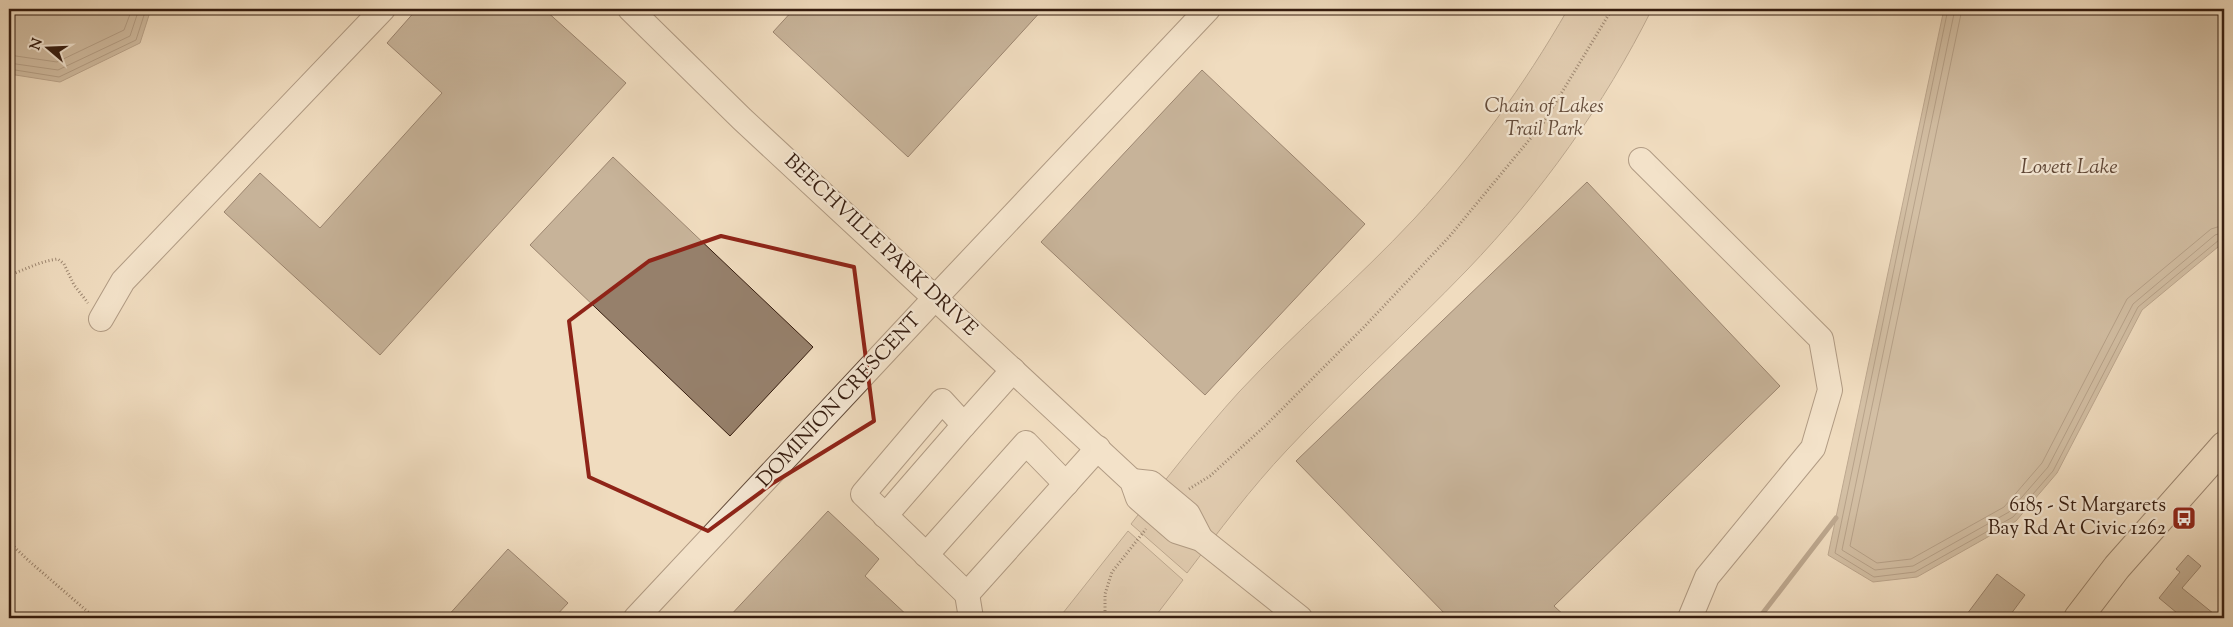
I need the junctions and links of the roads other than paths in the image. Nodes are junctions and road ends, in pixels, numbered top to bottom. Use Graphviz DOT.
graph roads {
  1 [pos="383,9"];
  2 [pos="630,9"];
  3 [pos="1208,9"];
  4 [pos="1641,160"];
  5 [pos="936,297"];
  6 [pos="101,319"];
  7 [pos="1014,370"];
  8 [pos="964,425"];
  9 [pos="2224,446"];
  10 [pos="1098,448"];
  11 [pos="1066,484"];
  12 [pos="886,516"];
  13 [pos="926,555"];
  14 [pos="968,594"];
  15 [pos="636,618"];
  16 [pos="971,618"];
  17 [pos="1300,618"];
  18 [pos="1690,618"];
  19 [pos="2078,618"];
  1 -- 6 [label="street"];
  2 -- 5 [label="street, BEECHVILLE PARK DRIVE"];
  3 -- 5 [label="street, DOMINION CRESCENT"];
  4 -- 18 [label="street"];
  5 -- 7 [label="street, BEECHVILLE PARK DRIVE"];
  5 -- 15 [label="street, DOMINION CRESCENT"];
  7 -- 8 [label="street"];
  7 -- 10 [label="street, BEECHVILLE PARK DRIVE"];
  8 -- 12 [label="street"];
  8 -- 12 [label="street"];
  9 -- 19 [label="main road"];
  10 -- 11 [label="street"];
  10 -- 17 [label="street, BEECHVILLE PARK DRIVE"];
  11 -- 13 [label="street"];
  11 -- 14 [label="street"];
  12 -- 13 [label="street"];
  13 -- 14 [label="street"];
  14 -- 16 [label="street"];
}
